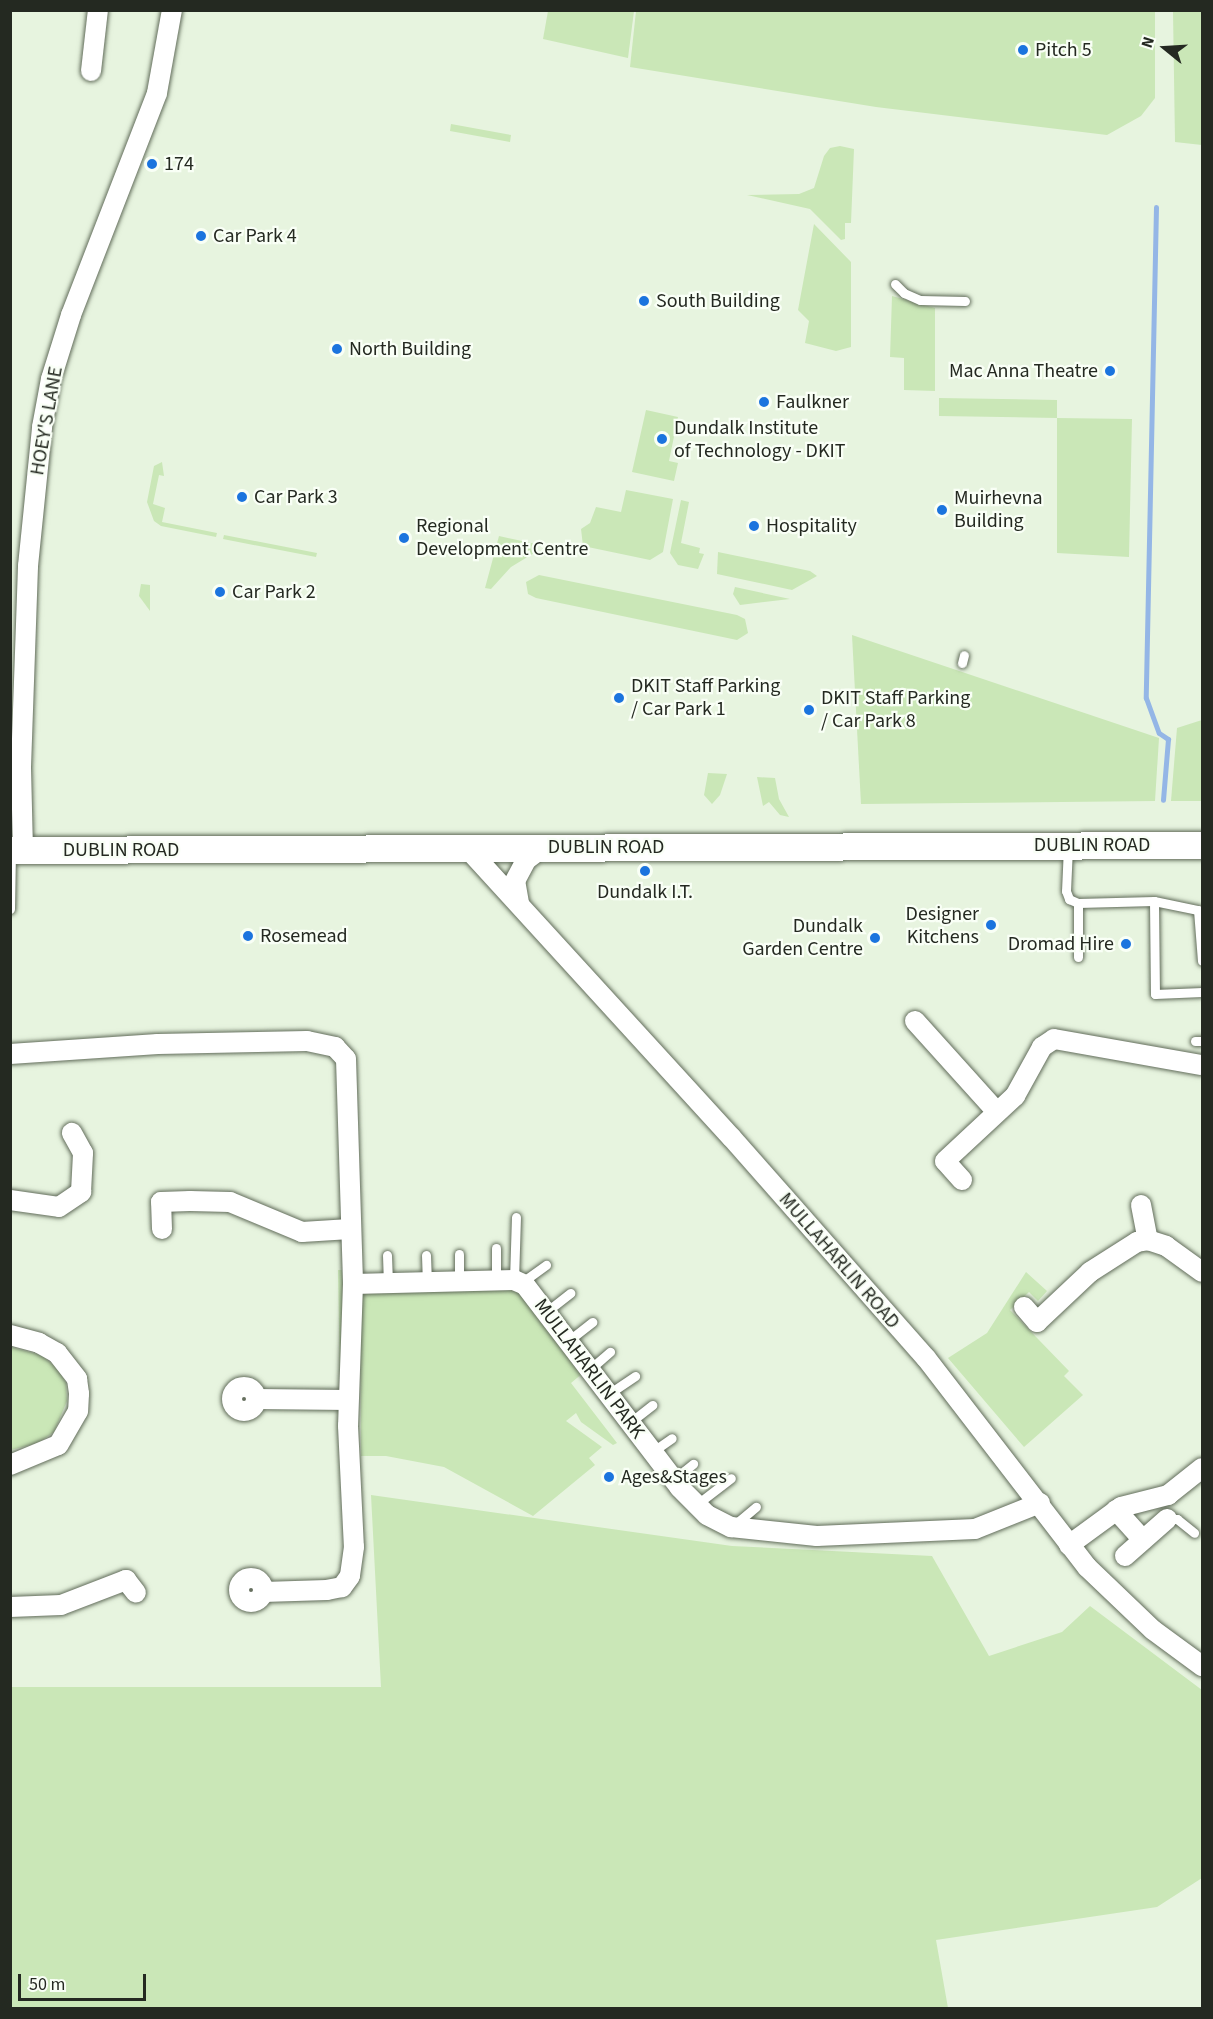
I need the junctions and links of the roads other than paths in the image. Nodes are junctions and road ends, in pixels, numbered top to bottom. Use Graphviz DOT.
graph roads {
  1 [pos="98,10"];
  2 [pos="172,10"];
  3 [pos="91,71"];
  4 [pos="895,284"];
  5 [pos="965,301"];
  6 [pos="1068,845"];
  7 [pos="1203,845"];
  8 [pos="542,848"];
  9 [pos="468,849"];
  10 [pos="15,850"];
  11 [pos="1154,901"];
  12 [pos="519,903"];
  13 [pos="1078,903"];
  14 [pos="10,909"];
  15 [pos="1078,957"];
  16 [pos="1203,961"];
  17 [pos="1203,992"];
  18 [pos="915,1021"];
  19 [pos="10,1054"];
  20 [pos="1203,1065"];
  21 [pos="997,1112"];
  22 [pos="72,1133"];
  23 [pos="962,1180"];
  24 [pos="10,1200"];
  25 [pos="1141,1205"];
  26 [pos="516,1217"];
  27 [pos="162,1229"];
  28 [pos="350,1229"];
  29 [pos="1148,1240"];
  30 [pos="496,1248"];
  31 [pos="459,1254"];
  32 [pos="387,1255"];
  33 [pos="426,1255"];
  34 [pos="546,1265"];
  35 [pos="1203,1272"];
  36 [pos="510,1281"];
  37 [pos="459,1282"];
  38 [pos="427,1283"];
  39 [pos="353,1284"];
  40 [pos="388,1284"];
  41 [pos="570,1293"];
  42 [pos="1024,1307"];
  43 [pos="546,1312"];
  44 [pos="592,1322"];
  45 [pos="10,1335"];
  46 [pos="568,1341"];
  47 [pos="610,1352"];
  48 [pos="589,1370"];
  49 [pos="635,1376"];
  50 [pos="608,1395"];
  51 [pos="256,1400"];
  52 [pos="348,1400"];
  53 [pos="652,1405"];
  54 [pos="627,1424"];
  55 [pos="672,1438"];
  56 [pos="652,1452"];
  57 [pos="693,1464"];
  58 [pos="10,1465"];
  59 [pos="1203,1468"];
  60 [pos="732,1478"];
  61 [pos="673,1480"];
  62 [pos="1040,1503"];
  63 [pos="696,1504"];
  64 [pos="756,1507"];
  65 [pos="1116,1510"];
  66 [pos="1167,1519"];
  67 [pos="731,1527"];
  68 [pos="1194,1533"];
  69 [pos="1143,1540"];
  70 [pos="1069,1545"];
  71 [pos="1125,1556"];
  72 [pos="263,1592"];
  73 [pos="136,1593"];
  74 [pos="10,1607"];
  75 [pos="1203,1666"];
  1 -- 3 [label="street"];
  2 -- 10 [label="street, HOEY'S LANE"];
  4 -- 5 [label="lane"];
  6 -- 7 [label="main road, DUBLIN ROAD"];
  6 -- 8 [label="main road, DUBLIN ROAD"];
  6 -- 13 [label="lane"];
  8 -- 9 [label="main road, DUBLIN ROAD"];
  8 -- 12 [label="street"];
  9 -- 10 [label="main road, DUBLIN ROAD"];
  9 -- 12 [label="street, MULLAHARLIN ROAD"];
  10 -- 14 [label="lane"];
  11 -- 13 [label="lane"];
  11 -- 16 [label="lane"];
  11 -- 17 [label="lane"];
  12 -- 62 [label="street, MULLAHARLIN ROAD"];
  13 -- 15 [label="lane"];
  18 -- 21 [label="street"];
  19 -- 28 [label="street"];
  20 -- 21 [label="street"];
  21 -- 23 [label="street"];
  22 -- 24 [label="street"];
  25 -- 29 [label="street"];
  26 -- 36 [label="lane"];
  27 -- 28 [label="street"];
  28 -- 39 [label="street"];
  29 -- 35 [label="street"];
  29 -- 42 [label="street"];
  30 -- 36 [label="lane"];
  31 -- 37 [label="lane"];
  32 -- 40 [label="lane"];
  33 -- 38 [label="lane"];
  34 -- 36 [label="lane"];
  36 -- 37 [label="street"];
  36 -- 43 [label="street, MULLAHARLIN PARK"];
  37 -- 38 [label="street"];
  38 -- 40 [label="street"];
  39 -- 40 [label="street"];
  39 -- 52 [label="street"];
  41 -- 43 [label="lane"];
  43 -- 46 [label="street, MULLAHARLIN PARK"];
  44 -- 46 [label="lane"];
  45 -- 58 [label="street"];
  46 -- 48 [label="street, MULLAHARLIN PARK"];
  47 -- 48 [label="lane"];
  48 -- 50 [label="street, MULLAHARLIN PARK"];
  49 -- 50 [label="lane"];
  50 -- 54 [label="street, MULLAHARLIN PARK"];
  51 -- 52 [label="street"];
  52 -- 72 [label="street"];
  53 -- 54 [label="lane"];
  54 -- 56 [label="street, MULLAHARLIN PARK"];
  55 -- 56 [label="lane"];
  56 -- 61 [label="street, MULLAHARLIN PARK"];
  57 -- 61 [label="lane"];
  59 -- 65 [label="street"];
  60 -- 63 [label="lane"];
  61 -- 63 [label="street, MULLAHARLIN PARK"];
  62 -- 67 [label="street, MULLAHARLIN PARK"];
  62 -- 70 [label="street, MULLAHARLIN ROAD"];
  63 -- 67 [label="street, MULLAHARLIN PARK"];
  64 -- 67 [label="lane"];
  65 -- 69 [label="street"];
  65 -- 70 [label="street"];
  66 -- 68 [label="lane"];
  66 -- 69 [label="street"];
  69 -- 71 [label="street"];
  70 -- 75 [label="street, MULLAHARLIN ROAD"];
  73 -- 74 [label="street"];
}
